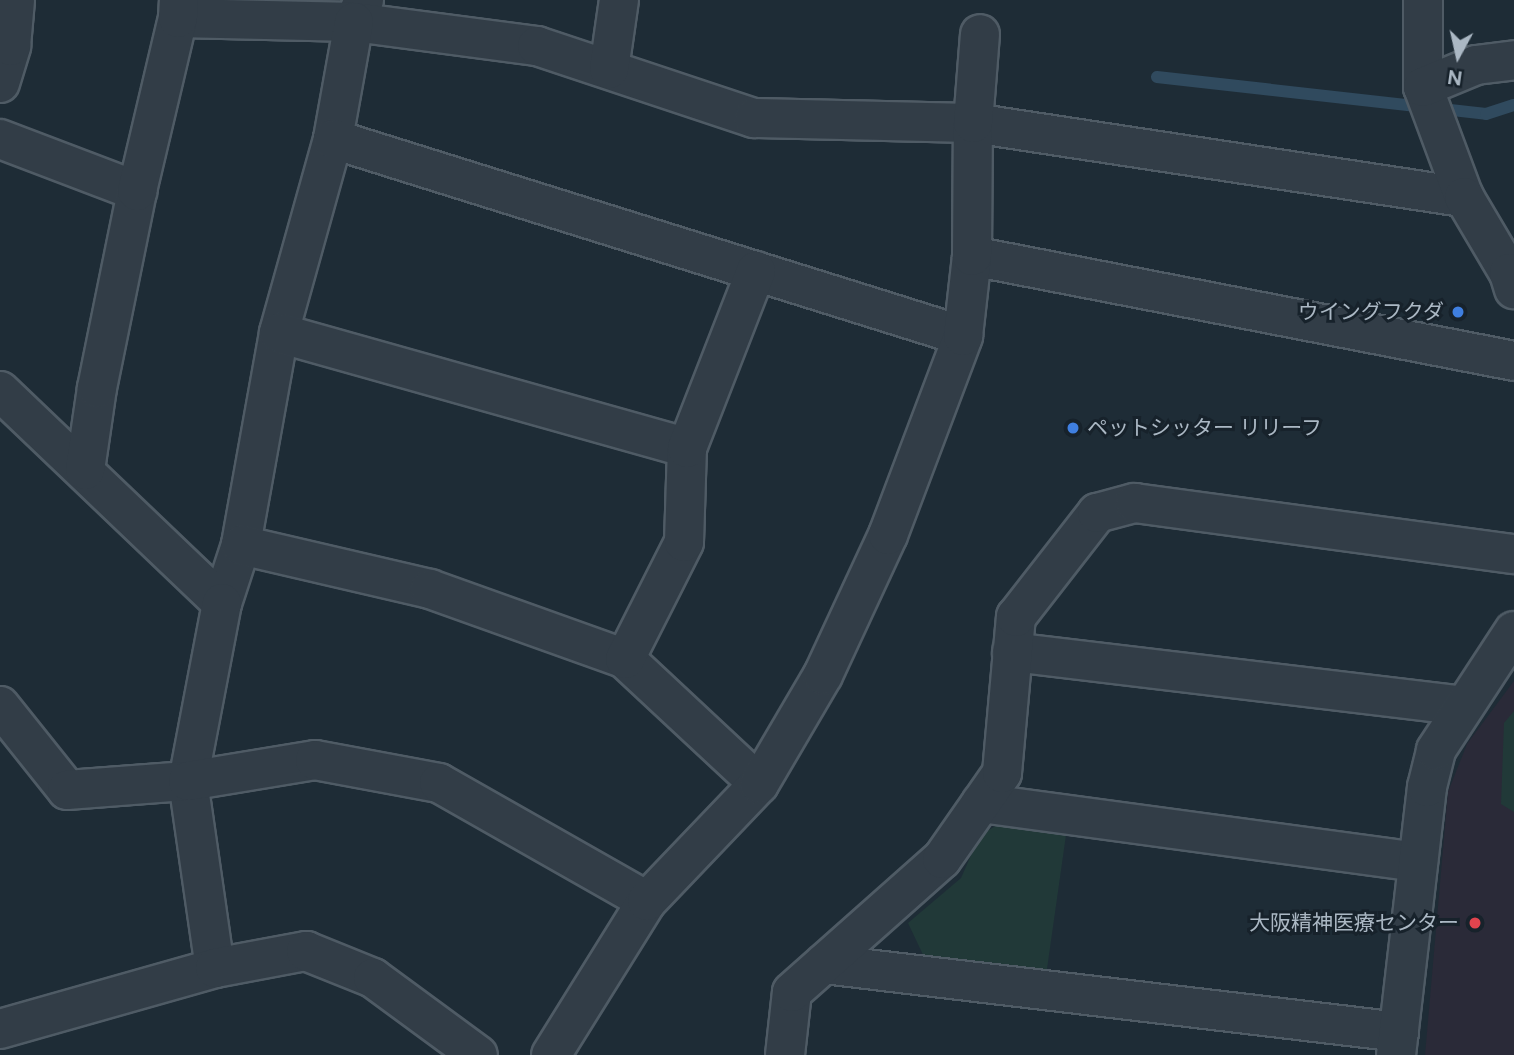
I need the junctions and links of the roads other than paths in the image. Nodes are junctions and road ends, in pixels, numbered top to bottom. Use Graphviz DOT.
graph roads {
  1 [pos="15,0"];
  2 [pos="619,0"];
  3 [pos="1423,0"];
  4 [pos="179,9"];
  5 [pos="359,11"];
  6 [pos="980,34"];
  7 [pos="5,43"];
  8 [pos="1514,60"];
  9 [pos="609,69"];
  10 [pos="0,83"];
  11 [pos="1429,102"];
  12 [pos="973,123"];
  13 [pos="0,139"];
  14 [pos="333,139"];
  15 [pos="137,191"];
  16 [pos="1464,197"];
  17 [pos="972,256"];
  18 [pos="756,271"];
  19 [pos="1512,278"];
  20 [pos="279,333"];
  21 [pos="962,336"];
  22 [pos="1514,361"];
  23 [pos="0,391"];
  24 [pos="687,448"];
  25 [pos="85,470"];
  26 [pos="241,545"];
  27 [pos="1514,554"];
  28 [pos="222,603"];
  29 [pos="1514,631"];
  30 [pos="1012,652"];
  31 [pos="625,659"];
  32 [pos="0,706"];
  33 [pos="1464,706"];
  34 [pos="188,781"];
  35 [pos="759,784"];
  36 [pos="981,803"];
  37 [pos="1418,862"];
  38 [pos="647,901"];
  39 [pos="824,964"];
  40 [pos="215,968"];
  41 [pos="1,1032"];
  42 [pos="1398,1043"];
  43 [pos="478,1055"];
  44 [pos="551,1055"];
  45 [pos="785,1055"];
  1 -- 7 [label="street"];
  2 -- 9 [label="street"];
  3 -- 11 [label="street"];
  4 -- 5 [label="street"];
  4 -- 15 [label="street"];
  5 -- 9 [label="street"];
  5 -- 14 [label="street"];
  6 -- 12 [label="street"];
  7 -- 10 [label="street"];
  8 -- 11 [label="street"];
  9 -- 12 [label="street"];
  11 -- 16 [label="street"];
  12 -- 16 [label="street"];
  12 -- 17 [label="street"];
  13 -- 15 [label="street"];
  14 -- 18 [label="street"];
  14 -- 20 [label="street"];
  15 -- 25 [label="street"];
  16 -- 19 [label="street"];
  17 -- 21 [label="street"];
  17 -- 22 [label="street"];
  18 -- 21 [label="street"];
  18 -- 24 [label="street"];
  20 -- 24 [label="street"];
  20 -- 26 [label="street"];
  21 -- 35 [label="street"];
  23 -- 25 [label="street"];
  24 -- 31 [label="street"];
  25 -- 28 [label="street"];
  26 -- 28 [label="street"];
  26 -- 31 [label="street"];
  27 -- 30 [label="street"];
  28 -- 34 [label="street"];
  29 -- 33 [label="street"];
  30 -- 33 [label="street"];
  30 -- 36 [label="street"];
  31 -- 35 [label="street"];
  32 -- 34 [label="street"];
  33 -- 37 [label="street"];
  34 -- 38 [label="street"];
  34 -- 40 [label="street"];
  35 -- 38 [label="street"];
  36 -- 37 [label="street"];
  36 -- 39 [label="street"];
  37 -- 42 [label="street"];
  38 -- 44 [label="street"];
  39 -- 42 [label="street"];
  39 -- 45 [label="street"];
  40 -- 41 [label="street"];
  40 -- 43 [label="street"];
}
